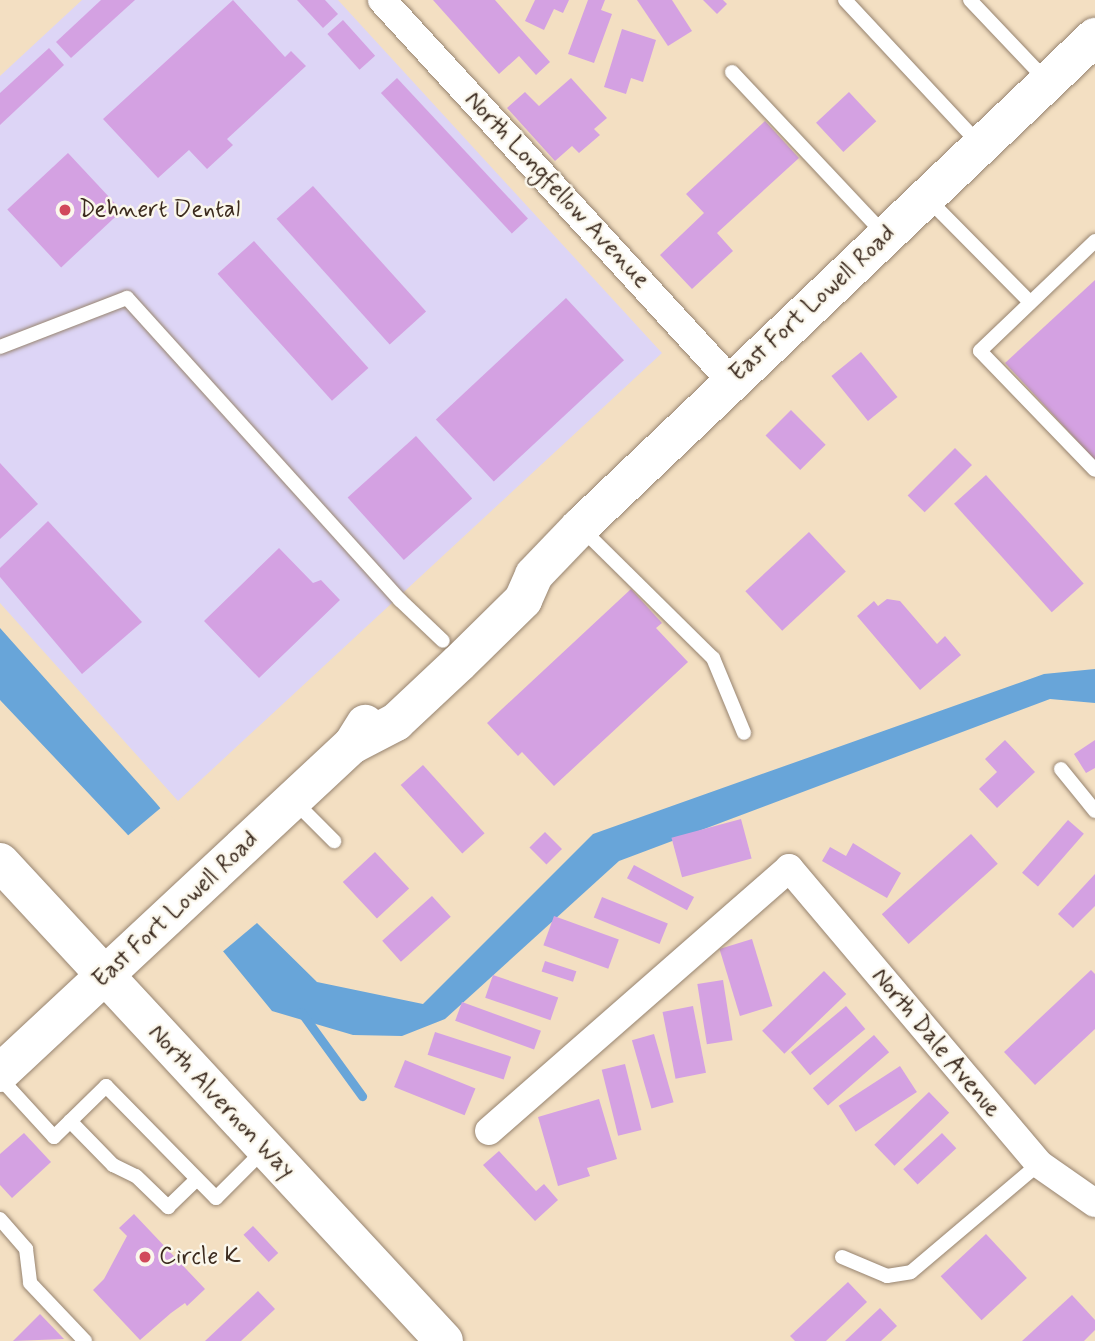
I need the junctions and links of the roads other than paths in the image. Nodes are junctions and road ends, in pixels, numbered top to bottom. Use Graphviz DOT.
graph roads {
  1 [pos="382,0"];
  2 [pos="845,0"];
  3 [pos="970,0"];
  4 [pos="1095,37"];
  5 [pos="732,72"];
  6 [pos="1048,82"];
  7 [pos="981,146"];
  8 [pos="926,197"];
  9 [pos="885,235"];
  10 [pos="1095,241"];
  11 [pos="1029,301"];
  12 [pos="0,346"];
  13 [pos="731,381"];
  14 [pos="1095,470"];
  15 [pos="580,527"];
  16 [pos="534,575"];
  17 [pos="443,641"];
  18 [pos="744,733"];
  19 [pos="352,745"];
  20 [pos="1061,769"];
  21 [pos="293,800"];
  22 [pos="1095,811"];
  23 [pos="334,841"];
  24 [pos="0,862"];
  25 [pos="104,978"];
  26 [pos="0,1076"];
  27 [pos="71,1121"];
  28 [pos="489,1131"];
  29 [pos="265,1149"];
  30 [pos="1039,1164"];
  31 [pos="197,1179"];
  32 [pos="1095,1203"];
  33 [pos="0,1219"];
  34 [pos="842,1257"];
  35 [pos="85,1341"];
  36 [pos="444,1341"];
  1 -- 13 [label="street, North Longfellow Avenue"];
  2 -- 7 [label="lane"];
  3 -- 6 [label="lane"];
  4 -- 6 [label="main road, East Fort Lowell Road"];
  5 -- 9 [label="lane"];
  6 -- 7 [label="main road, East Fort Lowell Road"];
  7 -- 8 [label="main road, East Fort Lowell Road"];
  8 -- 9 [label="main road, East Fort Lowell Road"];
  8 -- 11 [label="lane"];
  9 -- 13 [label="main road, East Fort Lowell Road"];
  10 -- 11 [label="lane"];
  11 -- 14 [label="lane"];
  12 -- 17 [label="lane"];
  13 -- 15 [label="main road, East Fort Lowell Road"];
  15 -- 16 [label="main road, East Fort Lowell Road"];
  15 -- 18 [label="lane"];
  16 -- 17 [label="main road, East Fort Lowell Road"];
  16 -- 19 [label="main road, East Fort Lowell Road"];
  17 -- 19 [label="main road, East Fort Lowell Road"];
  19 -- 21 [label="main road, East Fort Lowell Road"];
  20 -- 22 [label="lane"];
  21 -- 23 [label="lane"];
  21 -- 25 [label="main road, East Fort Lowell Road"];
  24 -- 25 [label="main road, North Alvernon Way"];
  25 -- 26 [label="main road, East Fort Lowell Road"];
  25 -- 29 [label="main road, North Alvernon Way"];
  26 -- 27 [label="lane"];
  27 -- 31 [label="lane"];
  27 -- 31 [label="lane"];
  28 -- 30 [label="street, North Dale Avenue"];
  29 -- 31 [label="lane"];
  29 -- 36 [label="main road, North Alvernon Way"];
  30 -- 32 [label="street, North Dale Avenue"];
  30 -- 34 [label="lane"];
  33 -- 35 [label="lane"];
}
